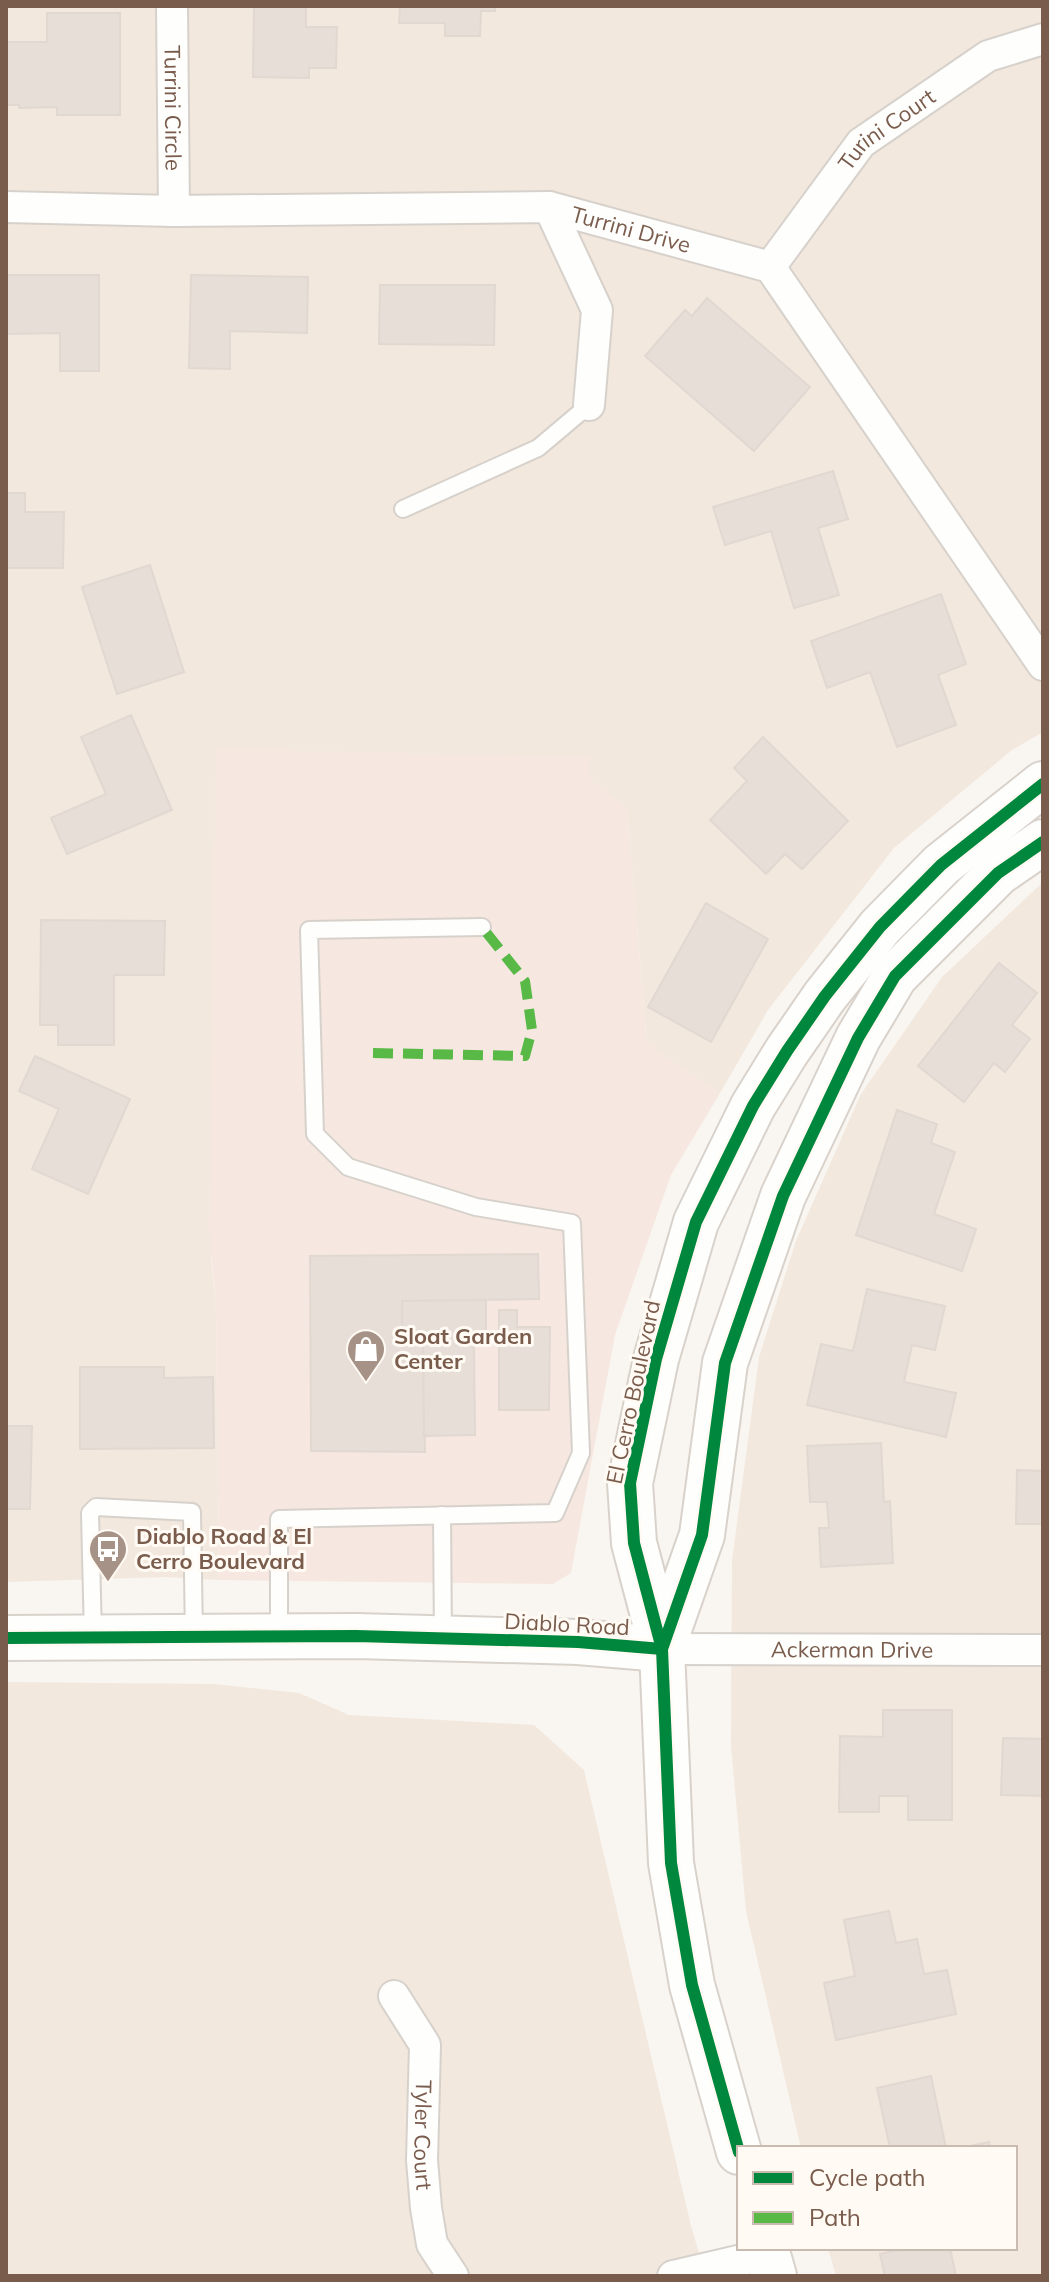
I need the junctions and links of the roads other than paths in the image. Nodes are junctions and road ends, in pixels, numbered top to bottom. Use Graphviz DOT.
graph roads {
  1 [pos="172,6"];
  2 [pos="1043,39"];
  3 [pos="6,207"];
  4 [pos="549,207"];
  5 [pos="174,211"];
  6 [pos="770,267"];
  7 [pos="589,405"];
  8 [pos="403,509"];
  9 [pos="1043,665"];
  10 [pos="1043,784"];
  11 [pos="1043,842"];
  12 [pos="482,927"];
  13 [pos="442,1515"];
  14 [pos="279,1636"];
  15 [pos="93,1637"];
  16 [pos="194,1637"];
  17 [pos="6,1638"];
  18 [pos="443,1639"];
  19 [pos="662,1649"];
  20 [pos="1043,1650"];
  21 [pos="394,1996"];
  22 [pos="737,2146"];
  23 [pos="769,2259"];
  24 [pos="453,2276"];
  25 [pos="673,2276"];
  1 -- 5 [label="street, Turrini Circle"];
  2 -- 6 [label="street, Turini Court"];
  3 -- 5 [label="street, Turrini Drive"];
  4 -- 5 [label="street, Turrini Drive"];
  4 -- 6 [label="street, Turrini Drive"];
  4 -- 7 [label="street"];
  6 -- 9 [label="street"];
  7 -- 8 [label="lane"];
  10 -- 19 [label="street, El Cerro Boulevard"];
  11 -- 19 [label="street"];
  12 -- 13 [label="lane"];
  13 -- 14 [label="lane"];
  13 -- 18 [label="lane"];
  14 -- 16 [label="street, Diablo Road"];
  14 -- 18 [label="street, Diablo Road"];
  15 -- 16 [label="street, Diablo Road"];
  15 -- 16 [label="lane"];
  15 -- 17 [label="street, Diablo Road"];
  18 -- 19 [label="street, Diablo Road"];
  19 -- 20 [label="street, Ackerman Drive"];
  19 -- 22 [label="street"];
  21 -- 24 [label="street, Tyler Court"];
  23 -- 25 [label="street"];
}
